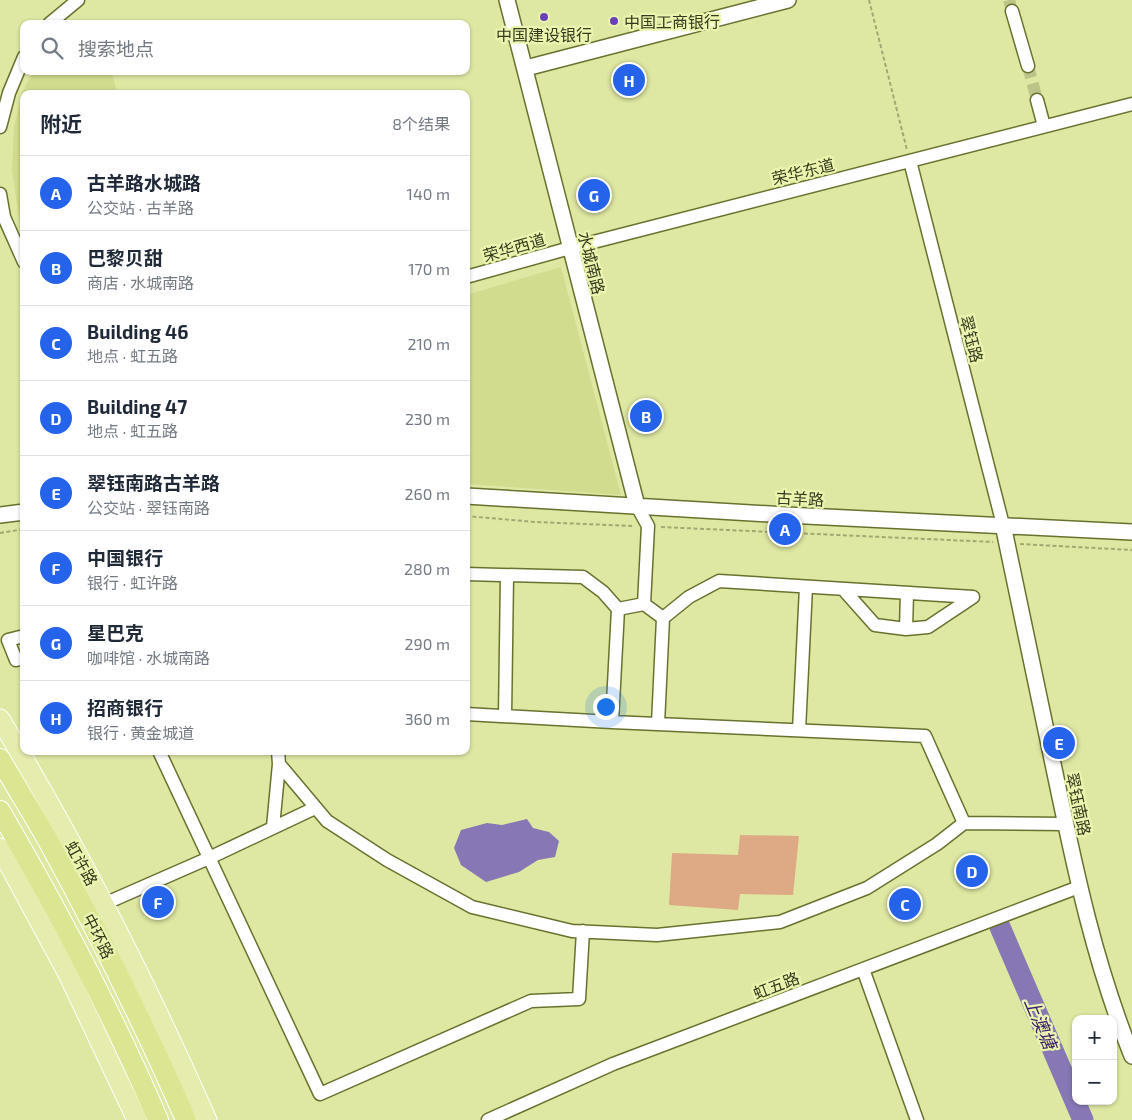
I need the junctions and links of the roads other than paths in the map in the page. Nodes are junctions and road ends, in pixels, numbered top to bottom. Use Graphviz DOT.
graph roads {
  1 [pos="78,0"];
  2 [pos="508,0"];
  3 [pos="788,0"];
  4 [pos="1012,10"];
  5 [pos="53,20"];
  6 [pos="1028,66"];
  7 [pos="20,67"];
  8 [pos="526,68"];
  9 [pos="1037,100"];
  10 [pos="1132,104"];
  11 [pos="1044,126"];
  12 [pos="0,127"];
  13 [pos="910,161"];
  14 [pos="0,194"];
  15 [pos="570,248"];
  16 [pos="20,253"];
  17 [pos="470,276"];
  18 [pos="470,496"];
  19 [pos="637,506"];
  20 [pos="20,512"];
  21 [pos="0,515"];
  22 [pos="1003,525"];
  23 [pos="1132,532"];
  24 [pos="470,574"];
  25 [pos="507,576"];
  26 [pos="806,587"];
  27 [pos="843,589"];
  28 [pos="907,593"];
  29 [pos="644,604"];
  30 [pos="618,609"];
  31 [pos="663,618"];
  32 [pos="906,628"];
  33 [pos="20,637"];
  34 [pos="20,659"];
  35 [pos="470,714"];
  36 [pos="505,716"];
  37 [pos="0,719"];
  38 [pos="612,722"];
  39 [pos="658,724"];
  40 [pos="799,730"];
  41 [pos="20,752"];
  42 [pos="22,755"];
  43 [pos="161,755"];
  44 [pos="278,755"];
  45 [pos="0,759"];
  46 [pos="279,764"];
  47 [pos="315,808"];
  48 [pos="0,811"];
  49 [pos="964,823"];
  50 [pos="1066,824"];
  51 [pos="273,827"];
  52 [pos="0,848"];
  53 [pos="210,858"];
  54 [pos="1079,887"];
  55 [pos="104,904"];
  56 [pos="583,931"];
  57 [pos="863,969"];
  58 [pos="1132,1056"];
  59 [pos="137,1120"];
  60 [pos="158,1120"];
  61 [pos="186,1120"];
  62 [pos="207,1120"];
  63 [pos="488,1120"];
  64 [pos="917,1120"];
  1 -- 5 [label="street"];
  2 -- 8 [label="street, 水城南路"];
  3 -- 8 [label="street"];
  4 -- 6 [label="street"];
  7 -- 12 [label="street"];
  8 -- 15 [label="street, 水城南路"];
  9 -- 11 [label="street"];
  10 -- 11 [label="street, 荣华东道"];
  11 -- 13 [label="street, 荣华东道"];
  13 -- 15 [label="street, 荣华东道"];
  13 -- 22 [label="street, 翠钰路"];
  14 -- 16 [label="street"];
  15 -- 17 [label="street, 荣华西道"];
  15 -- 19 [label="street, 水城南路"];
  18 -- 19 [label="street, 古羊路"];
  19 -- 22 [label="street, 古羊路"];
  19 -- 29 [label="street"];
  20 -- 21 [label="street"];
  22 -- 23 [label="street, 古羊路"];
  22 -- 50 [label="street, 翠钰南路"];
  24 -- 25 [label="street"];
  25 -- 30 [label="street"];
  25 -- 36 [label="street"];
  26 -- 27 [label="street"];
  26 -- 31 [label="street"];
  26 -- 40 [label="street"];
  27 -- 28 [label="street"];
  27 -- 32 [label="street"];
  28 -- 32 [label="street"];
  28 -- 32 [label="street"];
  29 -- 30 [label="street"];
  29 -- 31 [label="street"];
  30 -- 38 [label="street"];
  31 -- 39 [label="street"];
  33 -- 34 [label="street"];
  35 -- 36 [label="street"];
  36 -- 38 [label="street"];
  37 -- 41 [label="main road, 虹许路"];
  38 -- 39 [label="street"];
  39 -- 40 [label="street"];
  40 -- 49 [label="street"];
  42 -- 55 [label="main road, 虹许路"];
  43 -- 53 [label="street"];
  44 -- 46 [label="street"];
  45 -- 61 [label="highway, 中环路"];
  46 -- 47 [label="street"];
  46 -- 51 [label="street"];
  47 -- 51 [label="street"];
  47 -- 56 [label="street"];
  48 -- 60 [label="highway, 中环路"];
  49 -- 50 [label="street"];
  49 -- 56 [label="street"];
  50 -- 54 [label="street, 翠钰南路"];
  51 -- 53 [label="street"];
  52 -- 59 [label="main road"];
  53 -- 55 [label="street"];
  53 -- 56 [label="street"];
  54 -- 57 [label="street, 虹五路"];
  54 -- 58 [label="street, 翠钰南路"];
  55 -- 62 [label="main road, 虹许路"];
  57 -- 63 [label="street, 虹五路"];
  57 -- 64 [label="street"];
}
